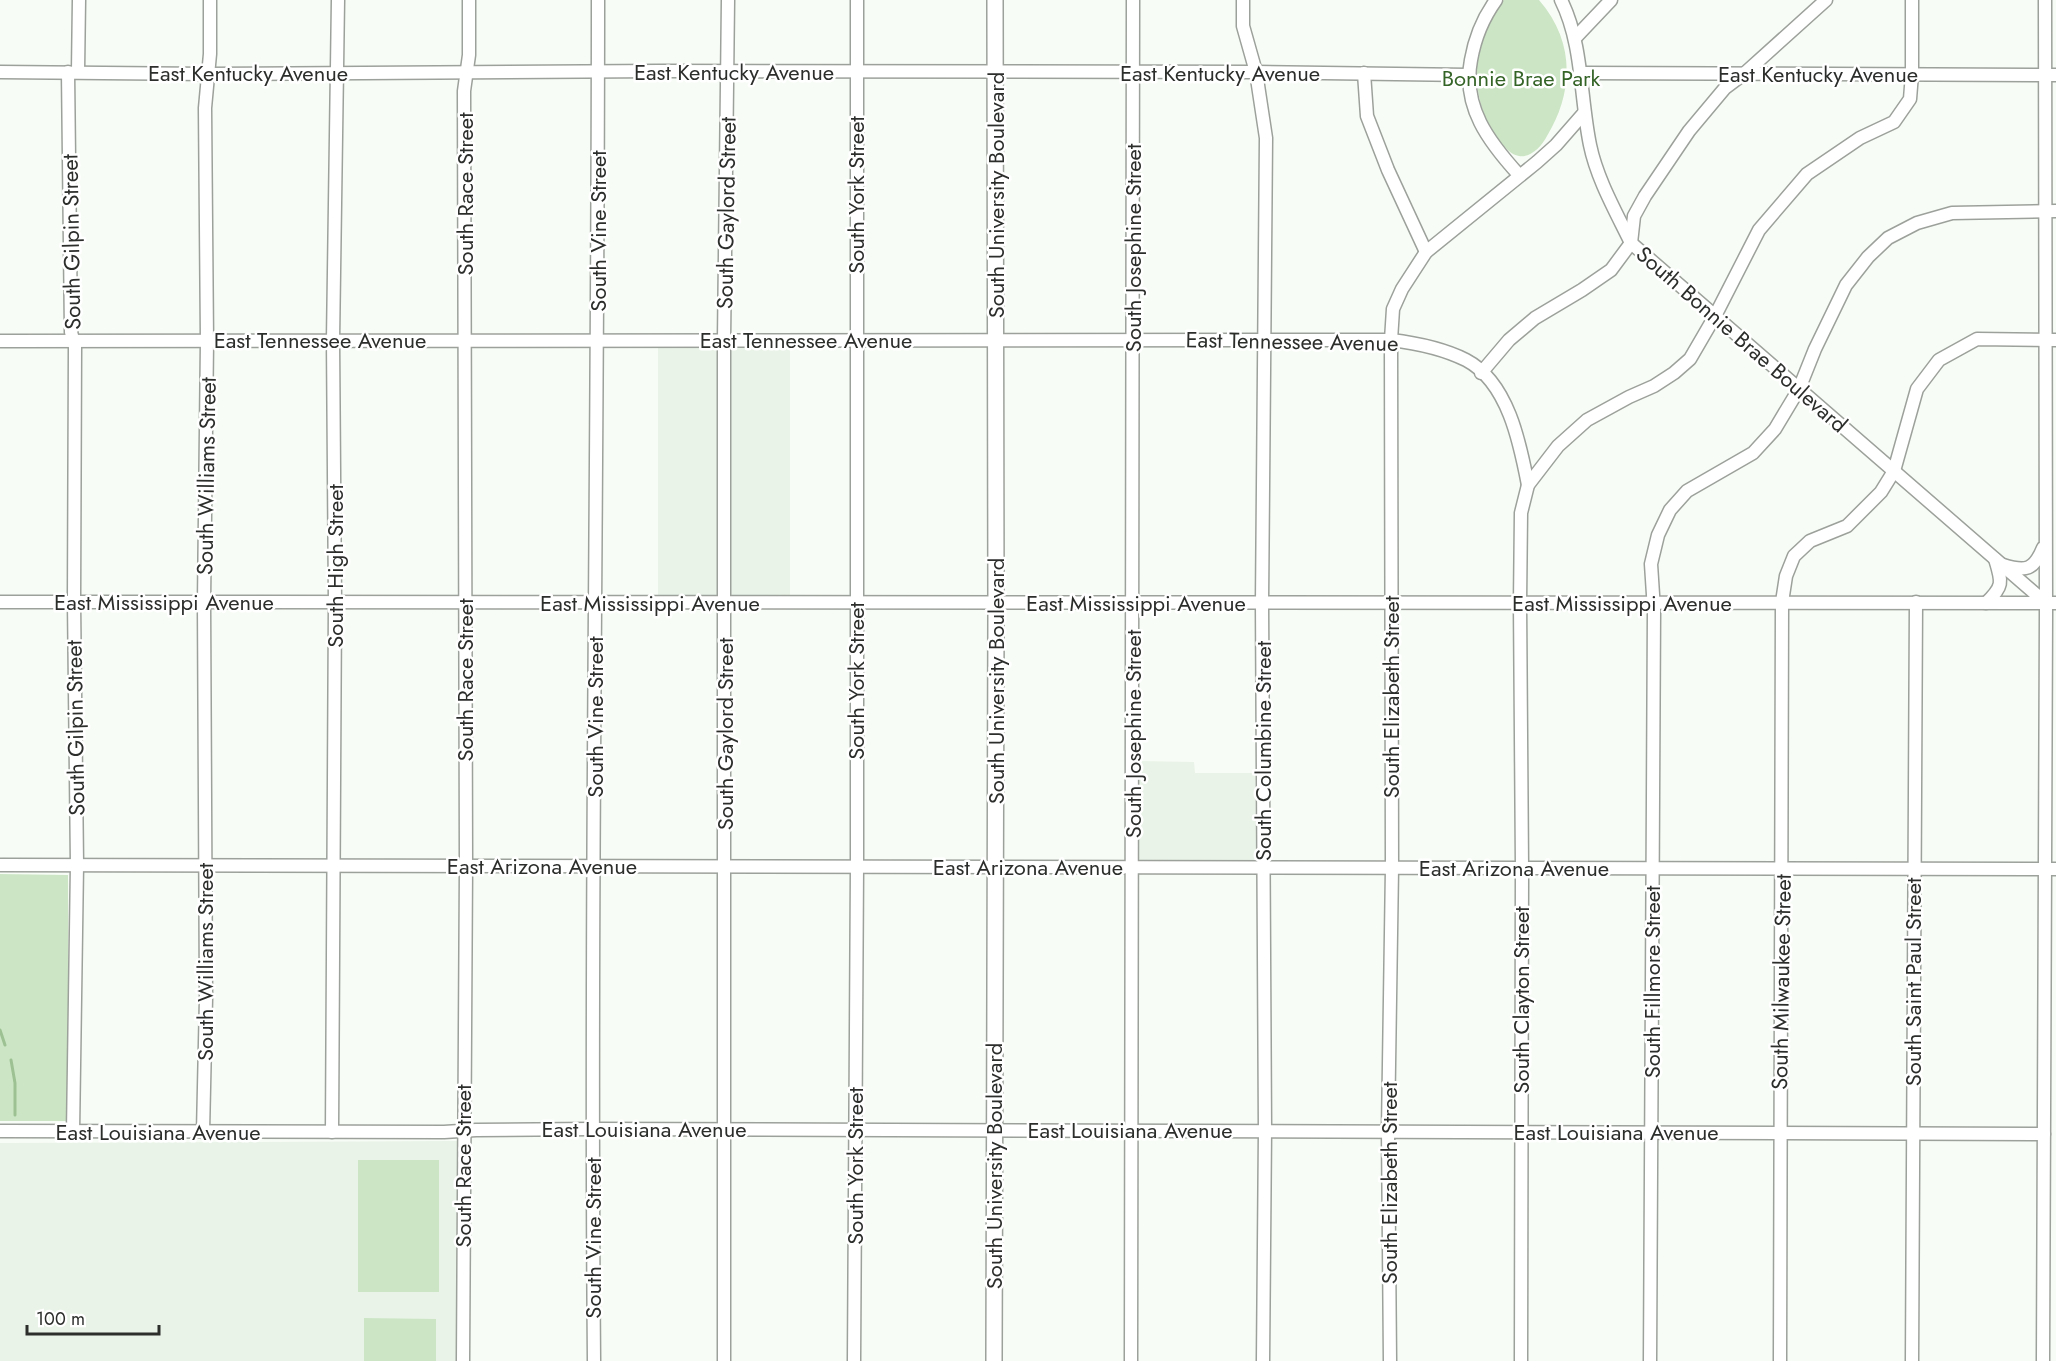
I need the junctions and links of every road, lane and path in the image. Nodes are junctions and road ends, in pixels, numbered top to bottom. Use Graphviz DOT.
graph roads {
  1 [pos="79,0"];
  2 [pos="210,0"];
  3 [pos="338,0"];
  4 [pos="469,0"];
  5 [pos="598,0"];
  6 [pos="728,0"];
  7 [pos="857,0"];
  8 [pos="995,0"];
  9 [pos="1133,0"];
  10 [pos="1243,0"];
  11 [pos="1496,0"];
  12 [pos="1561,0"];
  13 [pos="1611,0"];
  14 [pos="1826,0"];
  15 [pos="1912,0"];
  16 [pos="2045,0"];
  17 [pos="1575,38"];
  18 [pos="73,71"];
  19 [pos="0,72"];
  20 [pos="598,72"];
  21 [pos="728,72"];
  22 [pos="1256,72"];
  23 [pos="467,73"];
  24 [pos="857,73"];
  25 [pos="996,73"];
  26 [pos="1134,73"];
  27 [pos="1364,73"];
  28 [pos="1580,73"];
  29 [pos="1745,73"];
  30 [pos="207,74"];
  31 [pos="337,74"];
  32 [pos="1912,74"];
  33 [pos="1468,75"];
  34 [pos="2051,75"];
  35 [pos="1584,113"];
  36 [pos="1519,175"];
  37 [pos="2051,210"];
  38 [pos="1631,243"];
  39 [pos="1425,252"];
  40 [pos="1715,316"];
  41 [pos="996,339"];
  42 [pos="1133,339"];
  43 [pos="1265,339"];
  44 [pos="333,340"];
  45 [pos="466,340"];
  46 [pos="598,340"];
  47 [pos="724,340"];
  48 [pos="856,340"];
  49 [pos="1391,340"];
  50 [pos="2051,340"];
  51 [pos="0,341"];
  52 [pos="74,341"];
  53 [pos="207,341"];
  54 [pos="1481,373"];
  55 [pos="1799,389"];
  56 [pos="1894,471"];
  57 [pos="1528,485"];
  58 [pos="2046,541"];
  59 [pos="1998,561"];
  60 [pos="0,602"];
  61 [pos="74,602"];
  62 [pos="1654,602"];
  63 [pos="1782,602"];
  64 [pos="1916,602"];
  65 [pos="204,603"];
  66 [pos="335,603"];
  67 [pos="465,603"];
  68 [pos="595,603"];
  69 [pos="856,603"];
  70 [pos="996,603"];
  71 [pos="1134,603"];
  72 [pos="1262,603"];
  73 [pos="1391,603"];
  74 [pos="1520,603"];
  75 [pos="1986,603"];
  76 [pos="2051,603"];
  77 [pos="724,604"];
  78 [pos="0,865"];
  79 [pos="77,865"];
  80 [pos="205,865"];
  81 [pos="335,866"];
  82 [pos="466,866"];
  83 [pos="594,866"];
  84 [pos="725,867"];
  85 [pos="857,867"];
  86 [pos="995,867"];
  87 [pos="1133,867"];
  88 [pos="1263,867"];
  89 [pos="1522,867"];
  90 [pos="1392,868"];
  91 [pos="1652,868"];
  92 [pos="1782,868"];
  93 [pos="1913,869"];
  94 [pos="2050,869"];
  95 [pos="592,1129"];
  96 [pos="725,1130"];
  97 [pos="855,1130"];
  98 [pos="1133,1130"];
  99 [pos="1265,1130"];
  100 [pos="1388,1130"];
  101 [pos="0,1131"];
  102 [pos="463,1131"];
  103 [pos="994,1131"];
  104 [pos="73,1132"];
  105 [pos="203,1132"];
  106 [pos="332,1132"];
  107 [pos="1521,1132"];
  108 [pos="1779,1133"];
  109 [pos="1652,1134"];
  110 [pos="1912,1134"];
  111 [pos="2044,1134"];
  112 [pos="463,1361"];
  113 [pos="594,1361"];
  114 [pos="724,1361"];
  115 [pos="854,1361"];
  116 [pos="994,1361"];
  117 [pos="1131,1361"];
  118 [pos="1263,1361"];
  119 [pos="1390,1361"];
  120 [pos="1521,1361"];
  121 [pos="1650,1361"];
  122 [pos="1780,1361"];
  123 [pos="1912,1361"];
  124 [pos="2043,1361"];
  1 -- 18 [label="street, South Gilpin Street"];
  2 -- 30 [label="street, South Williams Street"];
  3 -- 31 [label="street, South High Street"];
  4 -- 23 [label="street, South Race Street"];
  5 -- 20 [label="street, South Vine Street"];
  6 -- 21 [label="street, South Gaylord Street"];
  7 -- 24 [label="street, South York Street"];
  8 -- 25 [label="main road, South University Boulevard"];
  9 -- 26 [label="street, South Josephine Street"];
  10 -- 22 [label="street, South Columbine Street"];
  11 -- 33 [label="street"];
  12 -- 17 [label="street, South Bonnie Brae Boulevard"];
  13 -- 17 [label="street"];
  14 -- 29 [label="street"];
  15 -- 32 [label="street"];
  16 -- 34 [label="street"];
  17 -- 28 [label="street, South Bonnie Brae Boulevard"];
  18 -- 19 [label="street, East Kentucky Avenue"];
  18 -- 30 [label="street, East Kentucky Avenue"];
  18 -- 52 [label="street, South Gilpin Street"];
  20 -- 21 [label="street, East Kentucky Avenue"];
  20 -- 23 [label="street, East Kentucky Avenue"];
  20 -- 46 [label="street, South Vine Street"];
  21 -- 24 [label="street, East Kentucky Avenue"];
  21 -- 47 [label="street, South Gaylord Street"];
  22 -- 26 [label="street, East Kentucky Avenue"];
  22 -- 27 [label="street, East Kentucky Avenue"];
  22 -- 43 [label="street, South Columbine Street"];
  23 -- 31 [label="street, East Kentucky Avenue"];
  23 -- 45 [label="street, South Race Street"];
  24 -- 25 [label="street, East Kentucky Avenue"];
  24 -- 48 [label="street, South York Street"];
  25 -- 26 [label="street, East Kentucky Avenue"];
  25 -- 41 [label="main road, South University Boulevard"];
  26 -- 42 [label="street, South Josephine Street"];
  27 -- 33 [label="street, East Kentucky Avenue"];
  27 -- 39 [label="street"];
  28 -- 29 [label="street, East Kentucky Avenue"];
  28 -- 35 [label="street, South Bonnie Brae Boulevard"];
  29 -- 32 [label="street, East Kentucky Avenue"];
  29 -- 38 [label="street"];
  30 -- 31 [label="street, East Kentucky Avenue"];
  30 -- 53 [label="street, South Williams Street"];
  31 -- 44 [label="street, South High Street"];
  32 -- 34 [label="street, East Kentucky Avenue"];
  32 -- 40 [label="street"];
  33 -- 36 [label="street"];
  34 -- 37 [label="street"];
  35 -- 36 [label="street, South Elizabeth Street"];
  35 -- 38 [label="street, South Bonnie Brae Boulevard"];
  36 -- 39 [label="street, South Elizabeth Street"];
  37 -- 50 [label="street"];
  37 -- 55 [label="street, South Fillmore Street"];
  38 -- 40 [label="street, South Bonnie Brae Boulevard"];
  38 -- 54 [label="street"];
  39 -- 49 [label="street, South Elizabeth Street"];
  40 -- 55 [label="street, South Bonnie Brae Boulevard"];
  40 -- 57 [label="street"];
  41 -- 42 [label="street, East Tennessee Avenue"];
  41 -- 48 [label="street, East Tennessee Avenue"];
  41 -- 70 [label="main road, South University Boulevard"];
  42 -- 43 [label="street, East Tennessee Avenue"];
  42 -- 71 [label="street, South Josephine Street"];
  43 -- 49 [label="street, East Tennessee Avenue"];
  43 -- 72 [label="street, South Columbine Street"];
  44 -- 45 [label="street, East Tennessee Avenue"];
  44 -- 53 [label="street, East Tennessee Avenue"];
  44 -- 66 [label="street, South High Street"];
  45 -- 46 [label="street, East Tennessee Avenue"];
  45 -- 67 [label="street, South Race Street"];
  46 -- 47 [label="street, East Tennessee Avenue"];
  46 -- 68 [label="street, South Vine Street"];
  47 -- 48 [label="street, East Tennessee Avenue"];
  47 -- 77 [label="street, South Gaylord Street"];
  48 -- 69 [label="street, South York Street"];
  49 -- 54 [label="street, East Tennessee Avenue"];
  49 -- 73 [label="street, South Elizabeth Street"];
  50 -- 56 [label="street, South Milwaukee Street"];
  50 -- 58 [label="street"];
  51 -- 52 [label="street, East Tennessee Avenue"];
  52 -- 53 [label="street, East Tennessee Avenue"];
  52 -- 61 [label="street, South Gilpin Street"];
  53 -- 65 [label="street, South Williams Street"];
  54 -- 57 [label="street, East Tennessee Avenue"];
  55 -- 56 [label="street, South Bonnie Brae Boulevard"];
  55 -- 62 [label="street, South Fillmore Street"];
  56 -- 59 [label="street, South Bonnie Brae Boulevard"];
  56 -- 63 [label="street, South Milwaukee Street"];
  57 -- 74 [label="street, South Clayton Street"];
  58 -- 59 [label="street"];
  58 -- 76 [label="street"];
  59 -- 75 [label="street"];
  59 -- 76 [label="street, South Bonnie Brae Boulevard"];
  60 -- 61 [label="street, East Mississippi Avenue"];
  61 -- 65 [label="street, East Mississippi Avenue"];
  61 -- 79 [label="street, South Gilpin Street"];
  62 -- 63 [label="street, East Mississippi Avenue"];
  62 -- 74 [label="street, East Mississippi Avenue"];
  62 -- 91 [label="street, South Fillmore Street"];
  63 -- 64 [label="street, East Mississippi Avenue"];
  63 -- 92 [label="street, South Milwaukee Street"];
  64 -- 75 [label="street, East Mississippi Avenue"];
  64 -- 93 [label="street, South Saint Paul Street"];
  65 -- 66 [label="street, East Mississippi Avenue"];
  65 -- 80 [label="street, South Williams Street"];
  66 -- 67 [label="street, East Mississippi Avenue"];
  66 -- 81 [label="street, South High Street"];
  67 -- 68 [label="street, East Mississippi Avenue"];
  67 -- 82 [label="street, South Race Street"];
  68 -- 77 [label="street, East Mississippi Avenue"];
  68 -- 83 [label="street, South Vine Street"];
  69 -- 70 [label="street, East Mississippi Avenue"];
  69 -- 77 [label="street, East Mississippi Avenue"];
  69 -- 85 [label="street, South York Street"];
  70 -- 71 [label="street, East Mississippi Avenue"];
  70 -- 86 [label="main road, South University Boulevard"];
  71 -- 72 [label="street, East Mississippi Avenue"];
  71 -- 87 [label="street, South Josephine Street"];
  72 -- 73 [label="street, East Mississippi Avenue"];
  72 -- 88 [label="street, South Columbine Street"];
  73 -- 74 [label="street, East Mississippi Avenue"];
  73 -- 90 [label="street, South Elizabeth Street"];
  74 -- 89 [label="street, South Clayton Street"];
  75 -- 76 [label="street, East Mississippi Avenue"];
  76 -- 94 [label="street"];
  77 -- 84 [label="street, South Gaylord Street"];
  78 -- 79 [label="street, East Arizona Avenue"];
  79 -- 80 [label="street, East Arizona Avenue"];
  79 -- 104 [label="street, South Gilpin Street"];
  80 -- 81 [label="street, East Arizona Avenue"];
  80 -- 105 [label="street, South Williams Street"];
  81 -- 82 [label="street, East Arizona Avenue"];
  81 -- 106 [label="street, South High Street"];
  82 -- 83 [label="street, East Arizona Avenue"];
  82 -- 102 [label="street, South Race Street"];
  83 -- 84 [label="street, East Arizona Avenue"];
  83 -- 95 [label="street, South Vine Street"];
  84 -- 85 [label="street, East Arizona Avenue"];
  84 -- 96 [label="street, South Gaylord Street"];
  85 -- 86 [label="street, East Arizona Avenue"];
  85 -- 97 [label="street, South York Street"];
  86 -- 87 [label="street, East Arizona Avenue"];
  86 -- 103 [label="main road, South University Boulevard"];
  87 -- 88 [label="street, East Arizona Avenue"];
  87 -- 98 [label="street, South Josephine Street"];
  88 -- 90 [label="street, East Arizona Avenue"];
  88 -- 99 [label="street, South Columbine Street"];
  89 -- 90 [label="street, East Arizona Avenue"];
  89 -- 91 [label="street, East Arizona Avenue"];
  89 -- 107 [label="street, South Clayton Street"];
  90 -- 100 [label="street, South Elizabeth Street"];
  91 -- 92 [label="street, East Arizona Avenue"];
  91 -- 109 [label="street, South Fillmore Street"];
  92 -- 93 [label="street, East Arizona Avenue"];
  92 -- 108 [label="street, South Milwaukee Street"];
  93 -- 94 [label="street, East Arizona Avenue"];
  93 -- 110 [label="street, South Saint Paul Street"];
  94 -- 111 [label="street"];
  95 -- 96 [label="street, East Louisiana Avenue"];
  95 -- 102 [label="street, East Louisiana Avenue"];
  95 -- 113 [label="street, South Vine Street"];
  96 -- 97 [label="street, East Louisiana Avenue"];
  96 -- 114 [label="street, South Gaylord Street"];
  97 -- 103 [label="street, East Louisiana Avenue"];
  97 -- 115 [label="street, South York Street"];
  98 -- 99 [label="street, East Louisiana Avenue"];
  98 -- 103 [label="street, East Louisiana Avenue"];
  98 -- 117 [label="street, South Josephine Street"];
  99 -- 100 [label="street, East Louisiana Avenue"];
  99 -- 118 [label="street, South Columbine Street"];
  100 -- 107 [label="street, East Louisiana Avenue"];
  100 -- 119 [label="street, South Elizabeth Street"];
  101 -- 104 [label="street, East Louisiana Avenue"];
  102 -- 106 [label="street, East Louisiana Avenue"];
  102 -- 112 [label="street, South Race Street"];
  103 -- 116 [label="main road, South University Boulevard"];
  104 -- 105 [label="street, East Louisiana Avenue"];
  105 -- 106 [label="street, East Louisiana Avenue"];
  107 -- 109 [label="street, East Louisiana Avenue"];
  107 -- 120 [label="street, South Clayton Street"];
  108 -- 109 [label="street, East Louisiana Avenue"];
  108 -- 110 [label="street, East Louisiana Avenue"];
  108 -- 122 [label="street, South Milwaukee Street"];
  109 -- 121 [label="street, South Fillmore Street"];
  110 -- 111 [label="street, East Louisiana Avenue"];
  110 -- 123 [label="street, South Saint Paul Street"];
  111 -- 124 [label="street"];
}
